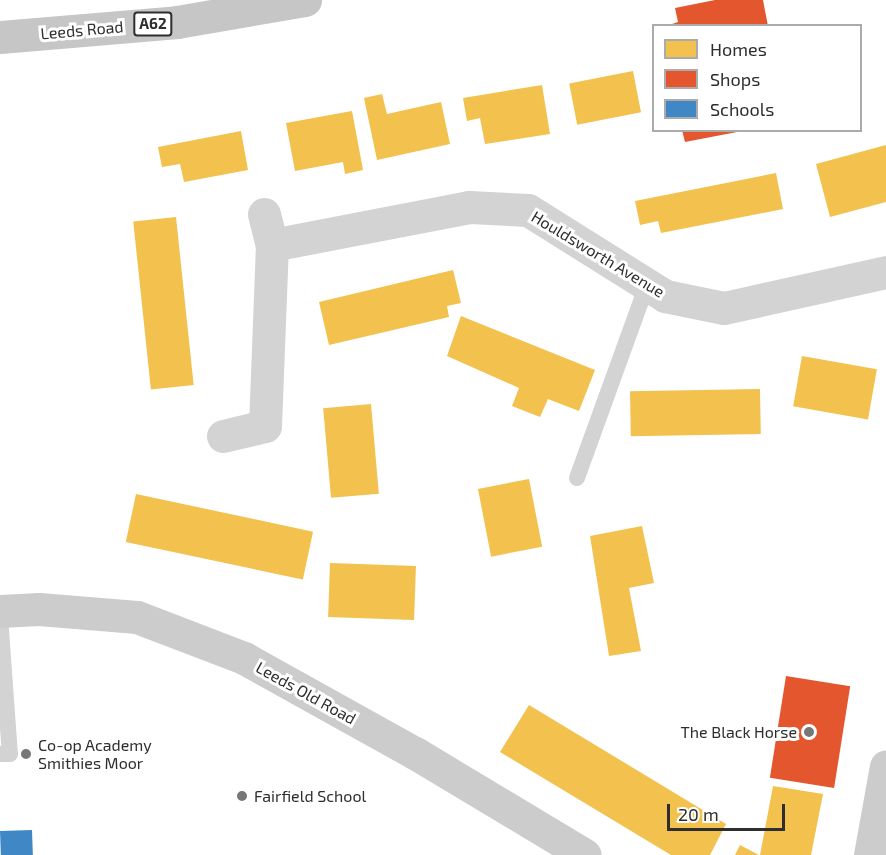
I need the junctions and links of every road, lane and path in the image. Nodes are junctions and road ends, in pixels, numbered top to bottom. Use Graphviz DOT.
graph roads {
  1 [pos="305,0"];
  2 [pos="0,38"];
  3 [pos="886,272"];
  4 [pos="647,285"];
  5 [pos="223,436"];
  6 [pos="577,478"];
  7 [pos="0,611"];
  8 [pos="0,616"];
  9 [pos="0,754"];
  10 [pos="886,766"];
  11 [pos="585,855"];
  12 [pos="870,855"];
  1 -- 2 [label="main road, Leeds Road / A62"];
  3 -- 4 [label="street, Houldsworth Avenue"];
  4 -- 5 [label="street, Houldsworth Avenue"];
  4 -- 6 [label="lane"];
  7 -- 11 [label="street, Leeds Old Road"];
  8 -- 9 [label="lane"];
  10 -- 12 [label="street"];
}
